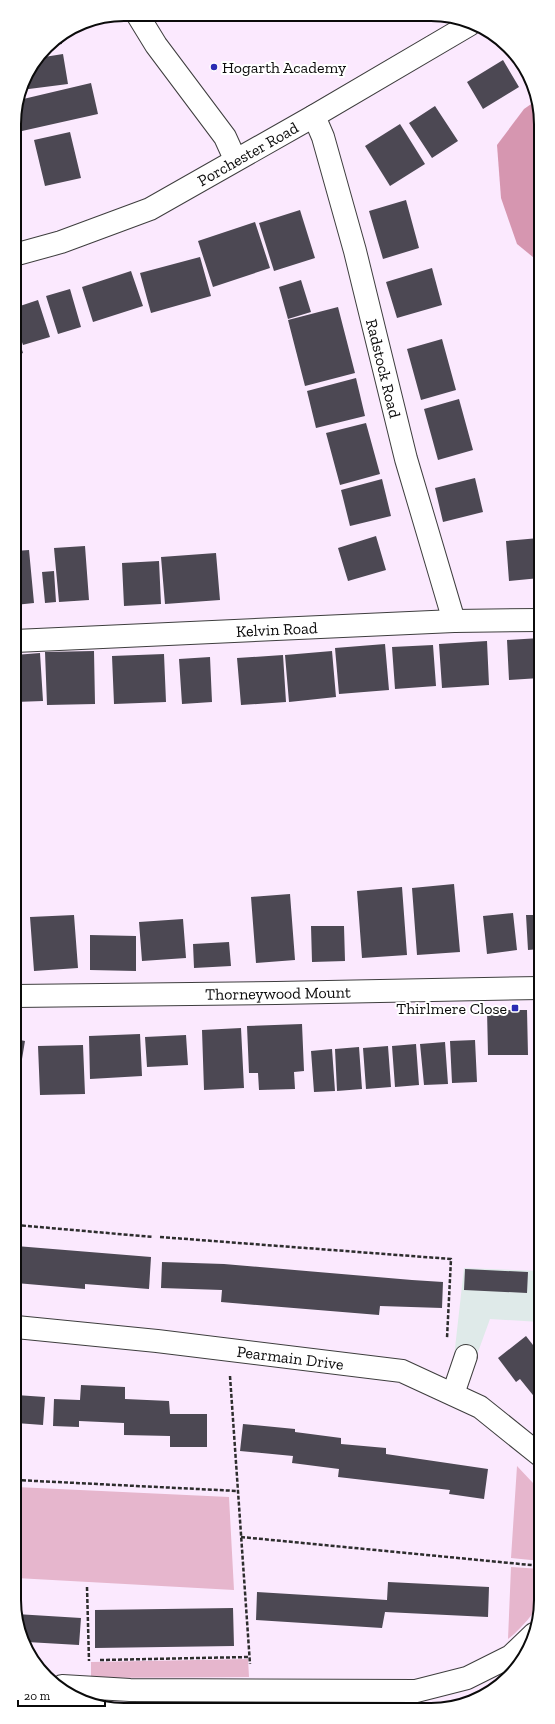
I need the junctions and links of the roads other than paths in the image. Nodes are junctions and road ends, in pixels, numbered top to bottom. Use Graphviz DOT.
graph roads {
  1 [pos="141,21"];
  2 [pos="466,27"];
  3 [pos="314,116"];
  4 [pos="236,159"];
  5 [pos="21,253"];
  6 [pos="534,620"];
  7 [pos="454,621"];
  8 [pos="21,641"];
  9 [pos="534,988"];
  10 [pos="21,996"];
  11 [pos="21,1327"];
  12 [pos="466,1356"];
  13 [pos="453,1394"];
  14 [pos="534,1450"];
  15 [pos="524,1643"];
  16 [pos="70,1687"];
  17 [pos="130,1699"];
  1 -- 4 [label="street"];
  2 -- 3 [label="street, Porchester Road"];
  3 -- 4 [label="street, Porchester Road"];
  3 -- 7 [label="street, Radstock Road"];
  4 -- 5 [label="street, Porchester Road"];
  6 -- 7 [label="street, Kelvin Road"];
  7 -- 8 [label="street, Kelvin Road"];
  9 -- 10 [label="street, Thorneywood Mount"];
  11 -- 13 [label="street, Pearmain Drive"];
  12 -- 13 [label="street"];
  13 -- 14 [label="street, Pearmain Drive"];
  15 -- 17 [label="street"];
  16 -- 17 [label="street"];
}
